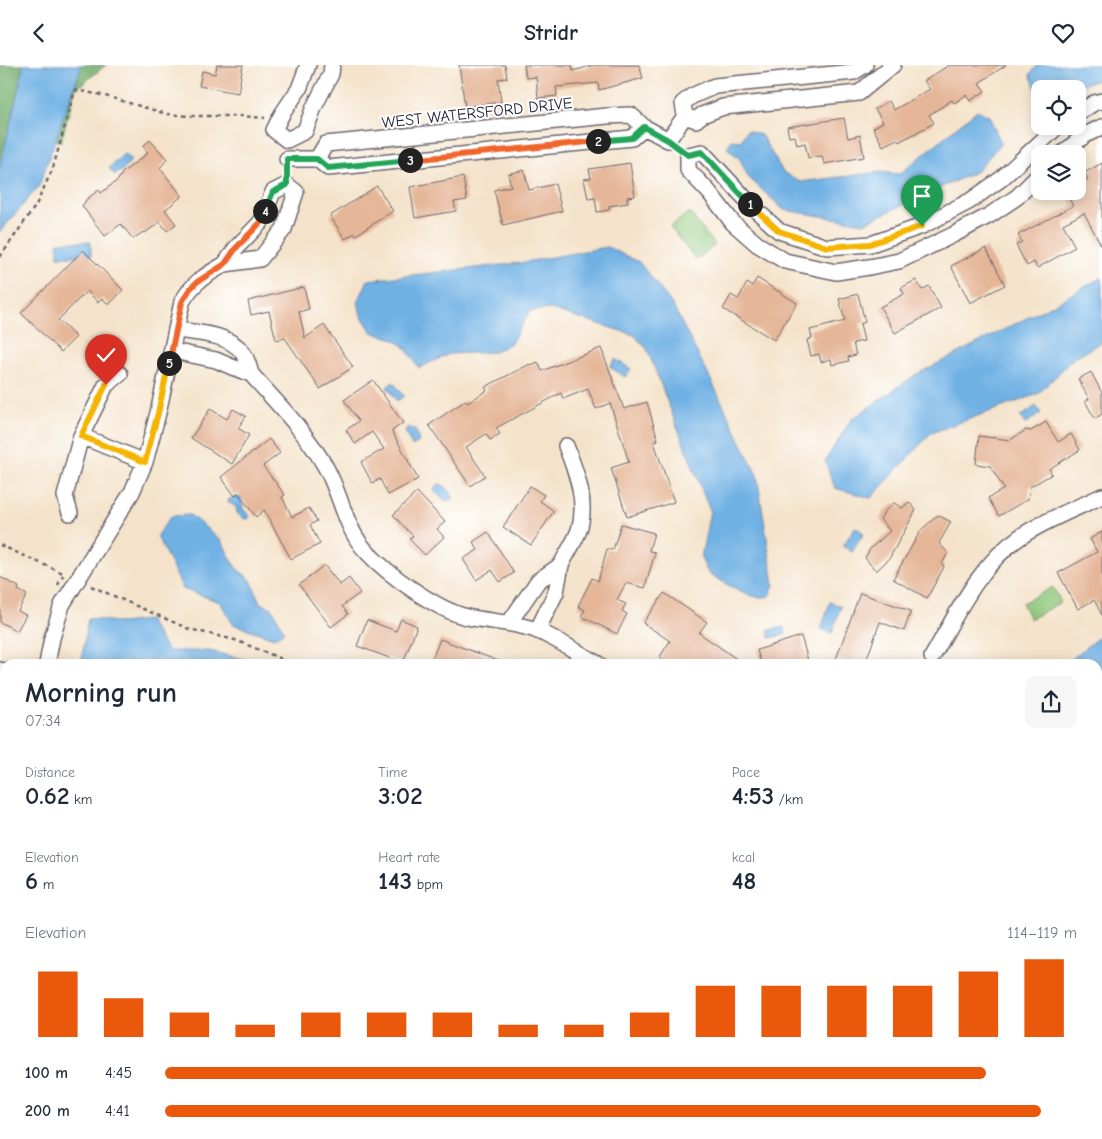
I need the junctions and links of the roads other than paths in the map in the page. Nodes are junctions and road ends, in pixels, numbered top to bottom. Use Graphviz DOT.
graph roads {
  1 [pos="308,65"];
  2 [pos="332,65"];
  3 [pos="865,65"];
  4 [pos="893,65"];
  5 [pos="1102,101"];
  6 [pos="1086,108"];
  7 [pos="685,116"];
  8 [pos="644,127"];
  9 [pos="1102,127"];
  10 [pos="1048,135"];
  11 [pos="287,140"];
  12 [pos="668,140"];
  13 [pos="1073,145"];
  14 [pos="688,155"];
  15 [pos="287,159"];
  16 [pos="317,159"];
  17 [pos="1031,183"];
  18 [pos="287,185"];
  19 [pos="225,264"];
  20 [pos="177,329"];
  21 [pos="173,351"];
  22 [pos="251,373"];
  23 [pos="120,374"];
  24 [pos="81,436"];
  25 [pos="566,447"];
  26 [pos="145,462"];
  27 [pos="1102,497"];
  28 [pos="70,513"];
  29 [pos="560,565"];
  30 [pos="509,623"];
  31 [pos="537,631"];
  32 [pos="48,659"];
  33 [pos="589,659"];
  34 [pos="929,659"];
  1 -- 11 [label="street"];
  2 -- 11 [label="street"];
  3 -- 7 [label="street"];
  4 -- 7 [label="street"];
  5 -- 6 [label="street"];
  7 -- 12 [label="street"];
  8 -- 12 [label="street, WEST WATERSFORD DRIVE"];
  8 -- 16 [label="street"];
  8 -- 16 [label="street, WEST WATERSFORD DRIVE"];
  9 -- 13 [label="street"];
  10 -- 14 [label="street"];
  11 -- 15 [label="street"];
  12 -- 14 [label="street, WEST WATERSFORD DRIVE"];
  14 -- 17 [label="street"];
  15 -- 16 [label="street"];
  15 -- 18 [label="street"];
  18 -- 19 [label="street"];
  18 -- 19 [label="street"];
  19 -- 20 [label="street"];
  20 -- 21 [label="street"];
  20 -- 22 [label="street"];
  21 -- 22 [label="street"];
  21 -- 26 [label="street"];
  22 -- 30 [label="street"];
  23 -- 24 [label="street"];
  24 -- 26 [label="street"];
  24 -- 28 [label="street"];
  25 -- 29 [label="street"];
  26 -- 32 [label="street"];
  27 -- 34 [label="street"];
  29 -- 30 [label="street"];
  29 -- 31 [label="street"];
  30 -- 31 [label="street"];
  31 -- 33 [label="street"];
}
